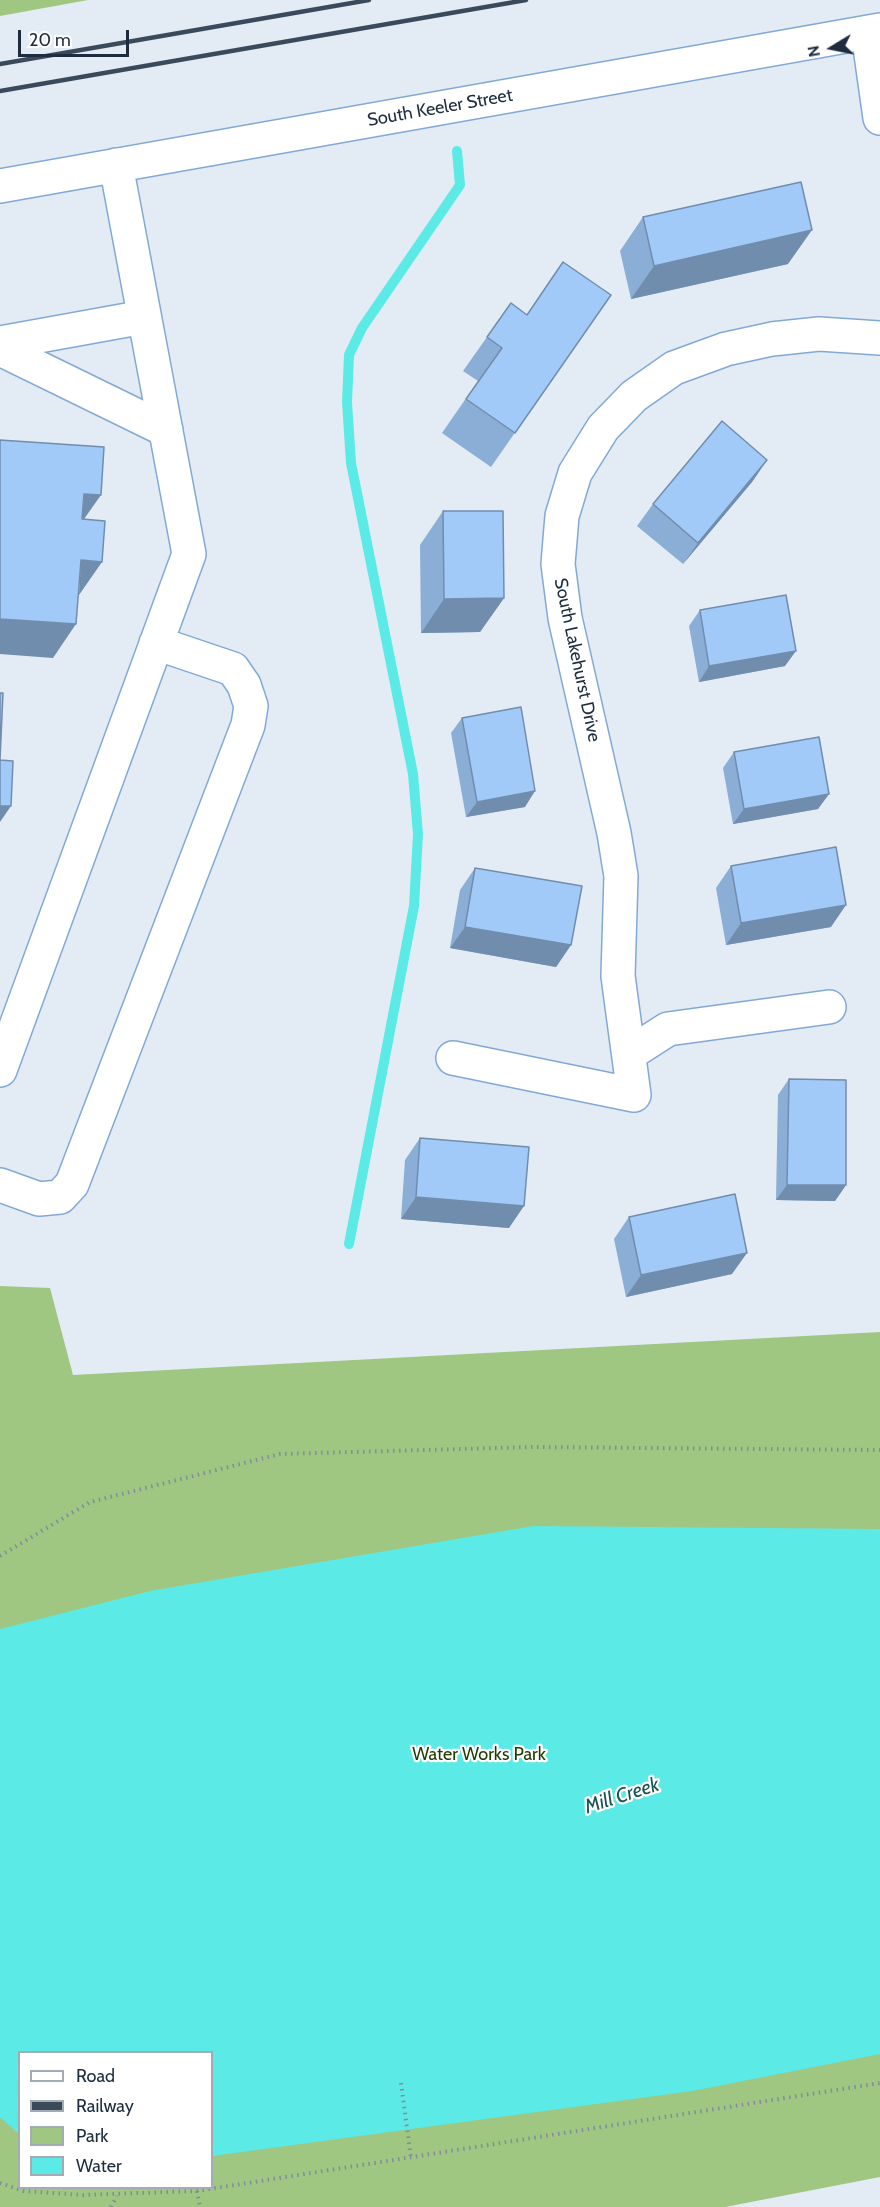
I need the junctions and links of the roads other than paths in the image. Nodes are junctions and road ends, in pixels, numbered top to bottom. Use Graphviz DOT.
graph roads {
  1 [pos="874,32"];
  2 [pos="880,118"];
  3 [pos="116,165"];
  4 [pos="0,186"];
  5 [pos="144,317"];
  6 [pos="880,339"];
  7 [pos="0,343"];
  8 [pos="0,350"];
  9 [pos="165,430"];
  10 [pos="156,643"];
  11 [pos="829,1007"];
  12 [pos="629,1054"];
  13 [pos="453,1058"];
  14 [pos="0,1070"];
  15 [pos="0,1185"];
  1 -- 2 [label="street"];
  1 -- 3 [label="street, South Keeler Street"];
  3 -- 4 [label="street, South Keeler Street"];
  3 -- 5 [label="street"];
  5 -- 7 [label="street"];
  5 -- 9 [label="street"];
  6 -- 12 [label="street, South Lakehurst Drive"];
  8 -- 9 [label="street"];
  9 -- 10 [label="street"];
  10 -- 14 [label="street"];
  10 -- 15 [label="street"];
  11 -- 12 [label="street"];
  12 -- 13 [label="street, South Lakehurst Drive"];
}
